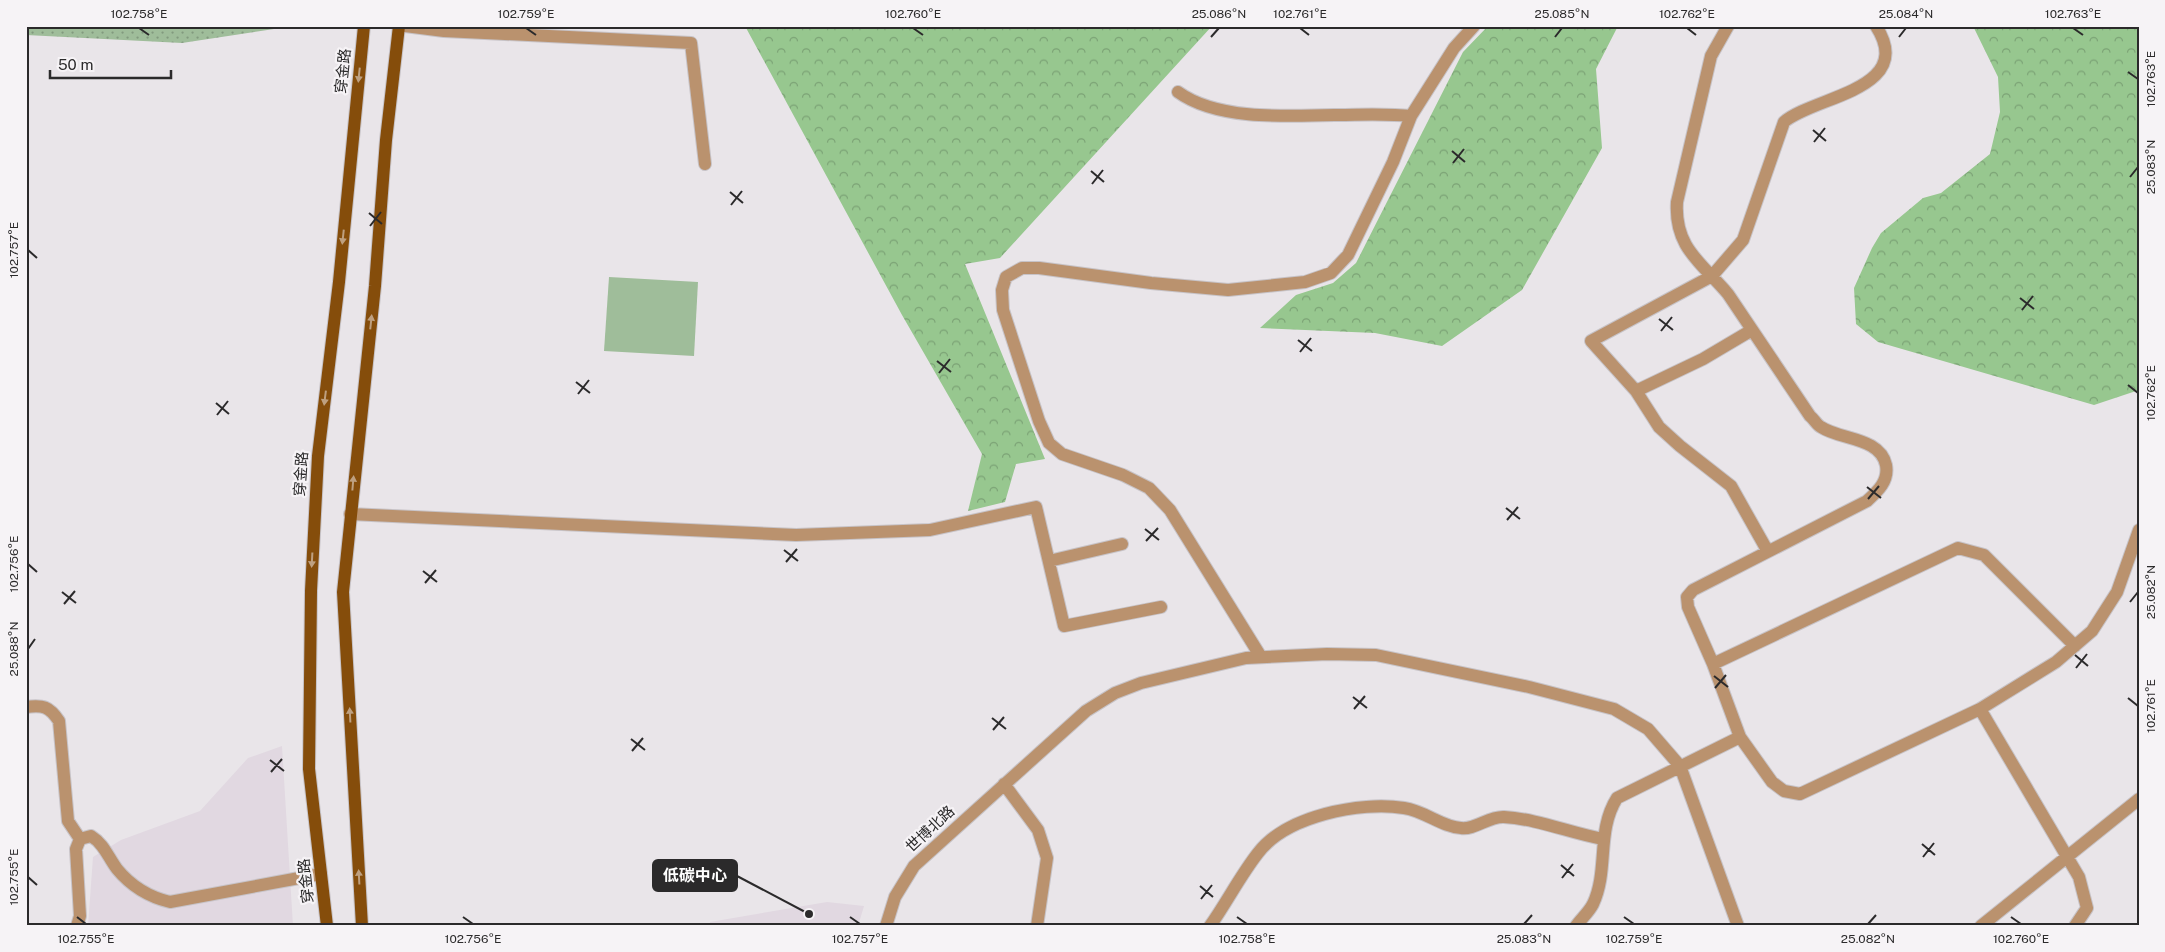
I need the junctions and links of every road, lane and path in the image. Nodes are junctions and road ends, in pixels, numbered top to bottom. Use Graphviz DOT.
graph roads {
  1 [pos="364,26"];
  2 [pos="399,26"];
  3 [pos="405,26"];
  4 [pos="1474,26"];
  5 [pos="1728,26"];
  6 [pos="1876,26"];
  7 [pos="1178,92"];
  8 [pos="1411,116"];
  9 [pos="705,164"];
  10 [pos="1712,276"];
  11 [pos="1752,330"];
  12 [pos="1636,392"];
  13 [pos="350,514"];
  14 [pos="2139,530"];
  15 [pos="1122,544"];
  16 [pos="1767,550"];
  17 [pos="1049,561"];
  18 [pos="1161,607"];
  19 [pos="2075,646"];
  20 [pos="1261,657"];
  21 [pos="1713,664"];
  22 [pos="26,707"];
  23 [pos="1980,709"];
  24 [pos="1740,737"];
  25 [pos="1680,766"];
  26 [pos="1004,784"];
  27 [pos="2139,798"];
  28 [pos="80,839"];
  29 [pos="1603,839"];
  30 [pos="2068,856"];
  31 [pos="321,874"];
  32 [pos="77,926"];
  33 [pos="327,926"];
  34 [pos="362,926"];
  35 [pos="886,926"];
  36 [pos="1037,926"];
  37 [pos="1210,926"];
  38 [pos="1576,926"];
  39 [pos="1738,926"];
  40 [pos="1981,926"];
  41 [pos="2075,926"];
  1 -- 31 [label="main road, 穿金路, one-way"];
  13 -- 2 [label="main road, one-way"];
  3 -- 9 [label="street"];
  4 -- 8 [label="street"];
  5 -- 10 [label="street"];
  6 -- 10 [label="street"];
  7 -- 8 [label="street"];
  8 -- 20 [label="street"];
  10 -- 11 [label="street"];
  10 -- 12 [label="street"];
  11 -- 12 [label="street"];
  11 -- 16 [label="street"];
  12 -- 16 [label="street"];
  13 -- 17 [label="street"];
  34 -- 13 [label="main road, one-way"];
  14 -- 19 [label="street"];
  15 -- 17 [label="street"];
  16 -- 21 [label="street"];
  17 -- 18 [label="street"];
  19 -- 21 [label="street"];
  19 -- 23 [label="street"];
  20 -- 25 [label="street, 世博北路"];
  20 -- 26 [label="street, 世博北路"];
  21 -- 24 [label="street"];
  22 -- 28 [label="street"];
  23 -- 24 [label="street"];
  23 -- 30 [label="street"];
  24 -- 25 [label="street"];
  25 -- 29 [label="street"];
  25 -- 39 [label="street"];
  26 -- 35 [label="street, 世博北路"];
  26 -- 36 [label="street"];
  27 -- 30 [label="street"];
  28 -- 31 [label="street"];
  28 -- 32 [label="street"];
  29 -- 37 [label="street"];
  29 -- 38 [label="street"];
  30 -- 40 [label="street"];
  30 -- 41 [label="street"];
  31 -- 33 [label="main road, 穿金路"];
}
